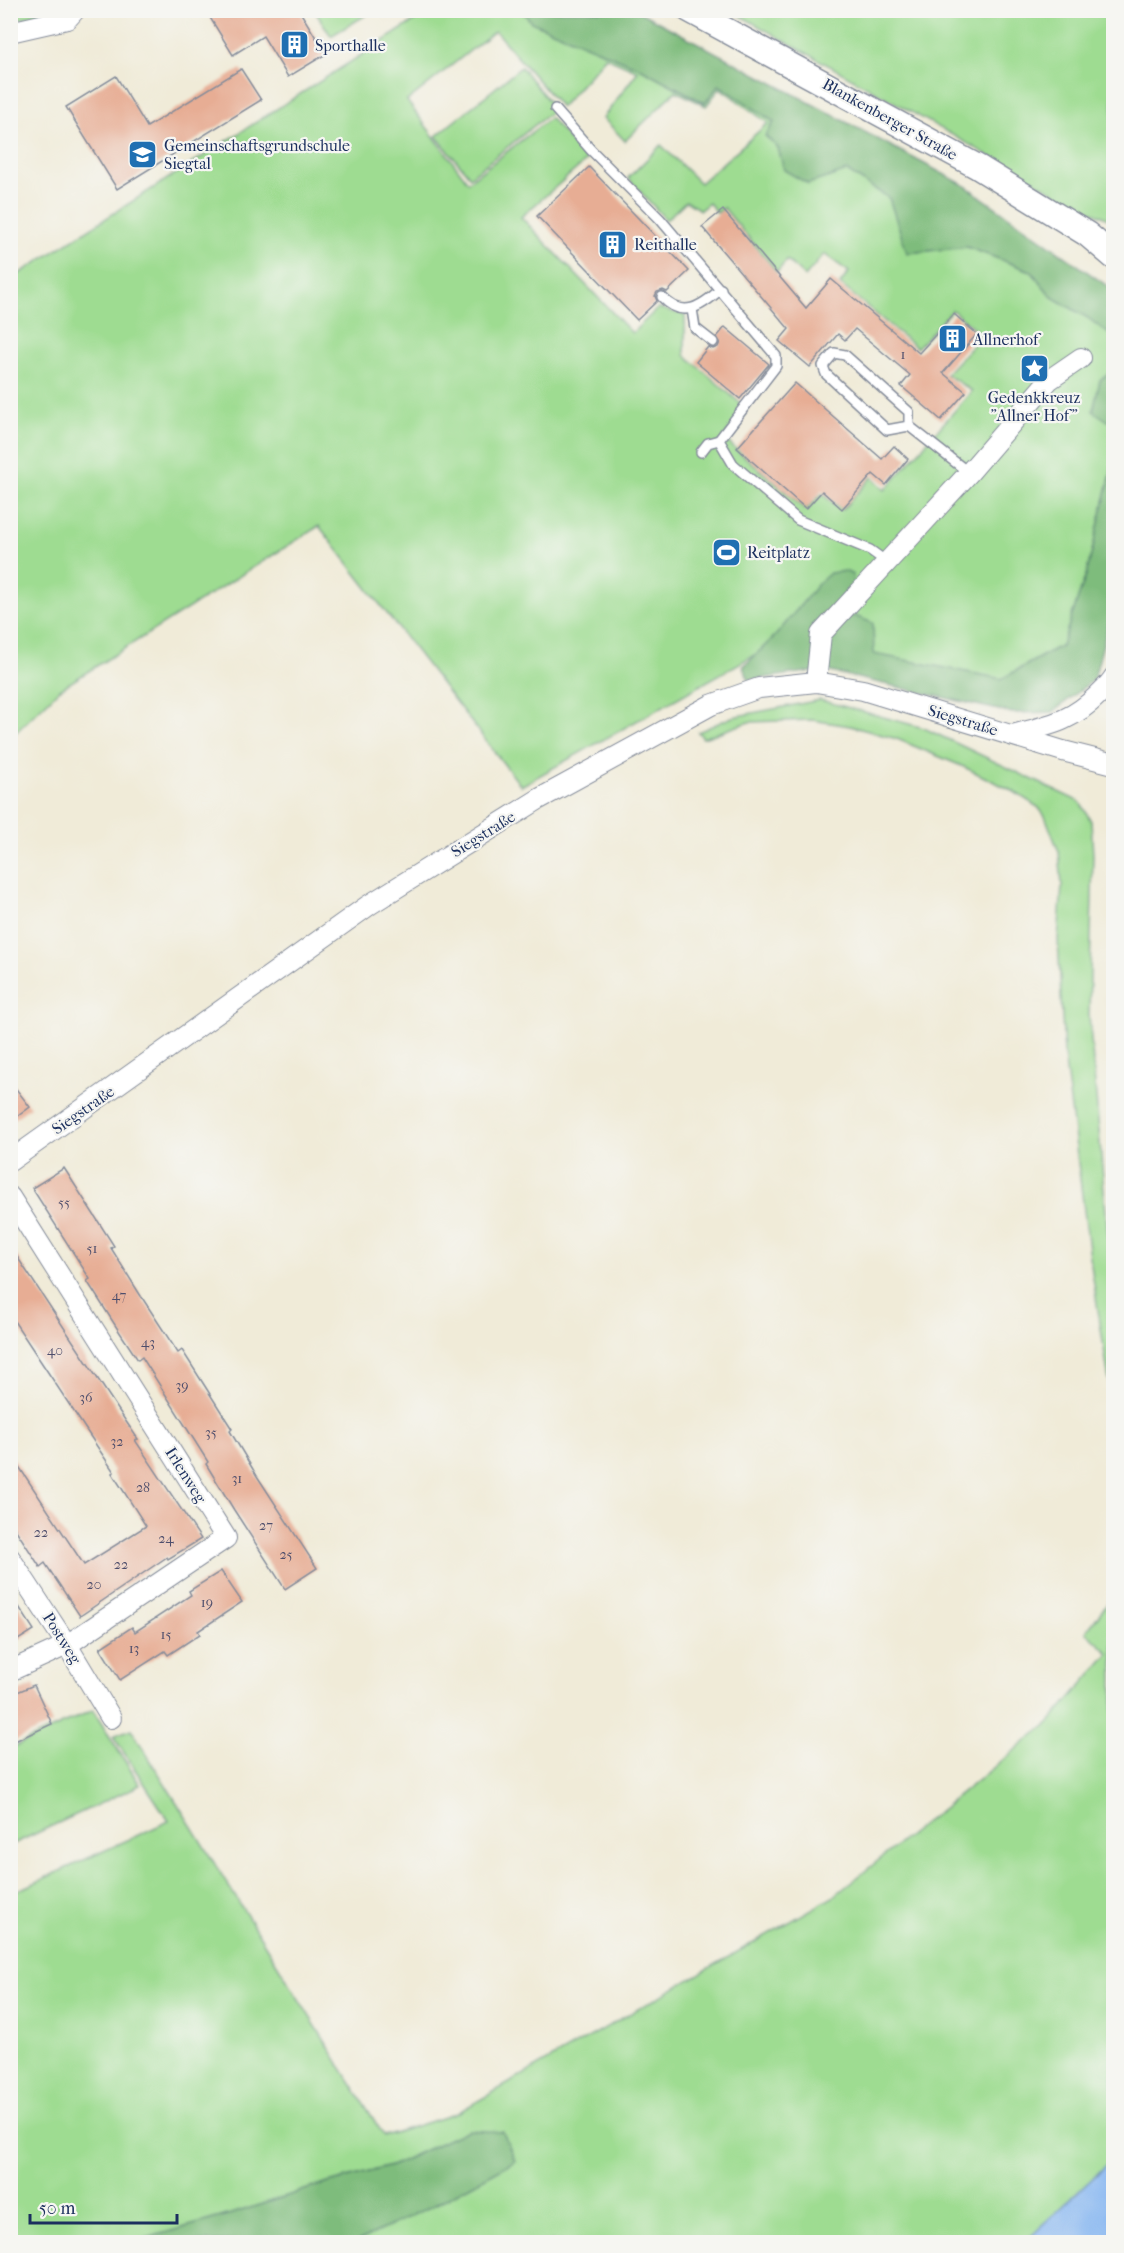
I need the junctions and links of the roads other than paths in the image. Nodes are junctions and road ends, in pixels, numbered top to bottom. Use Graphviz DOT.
graph roads {
  1 [pos="75,10"];
  2 [pos="689,10"];
  3 [pos="10,32"];
  4 [pos="555,109"];
  5 [pos="1087,234"];
  6 [pos="1113,243"];
  7 [pos="1113,257"];
  8 [pos="721,289"];
  9 [pos="662,297"];
  10 [pos="692,309"];
  11 [pos="713,342"];
  12 [pos="1082,358"];
  13 [pos="909,426"];
  14 [pos="718,440"];
  15 [pos="701,452"];
  16 [pos="969,473"];
  17 [pos="888,563"];
  18 [pos="1113,677"];
  19 [pos="816,682"];
  20 [pos="1013,735"];
  21 [pos="1113,764"];
  22 [pos="10,1161"];
  23 [pos="10,1197"];
  24 [pos="10,1558"];
  25 [pos="67,1645"];
  26 [pos="10,1671"];
  27 [pos="111,1718"];
  1 -- 3 [label="street"];
  2 -- 5 [label="street, Blankenberger Straße"];
  4 -- 8 [label="lane"];
  5 -- 6 [label="street, Blankenberger Straße"];
  5 -- 7 [label="street, Blankenberger Straße"];
  8 -- 10 [label="lane"];
  8 -- 14 [label="lane"];
  9 -- 10 [label="lane"];
  10 -- 11 [label="lane"];
  12 -- 16 [label="street"];
  13 -- 13 [label="lane"];
  13 -- 16 [label="lane"];
  14 -- 15 [label="lane"];
  14 -- 17 [label="lane"];
  16 -- 17 [label="street"];
  17 -- 19 [label="street"];
  18 -- 20 [label="street, Siegstraße"];
  19 -- 20 [label="street, Siegstraße"];
  19 -- 22 [label="street, Siegstraße"];
  20 -- 21 [label="street, Siegstraße"];
  23 -- 25 [label="street, Irlenweg"];
  24 -- 25 [label="street, Postweg"];
  25 -- 26 [label="street, Irlenweg"];
  25 -- 27 [label="street, Postweg"];
}
